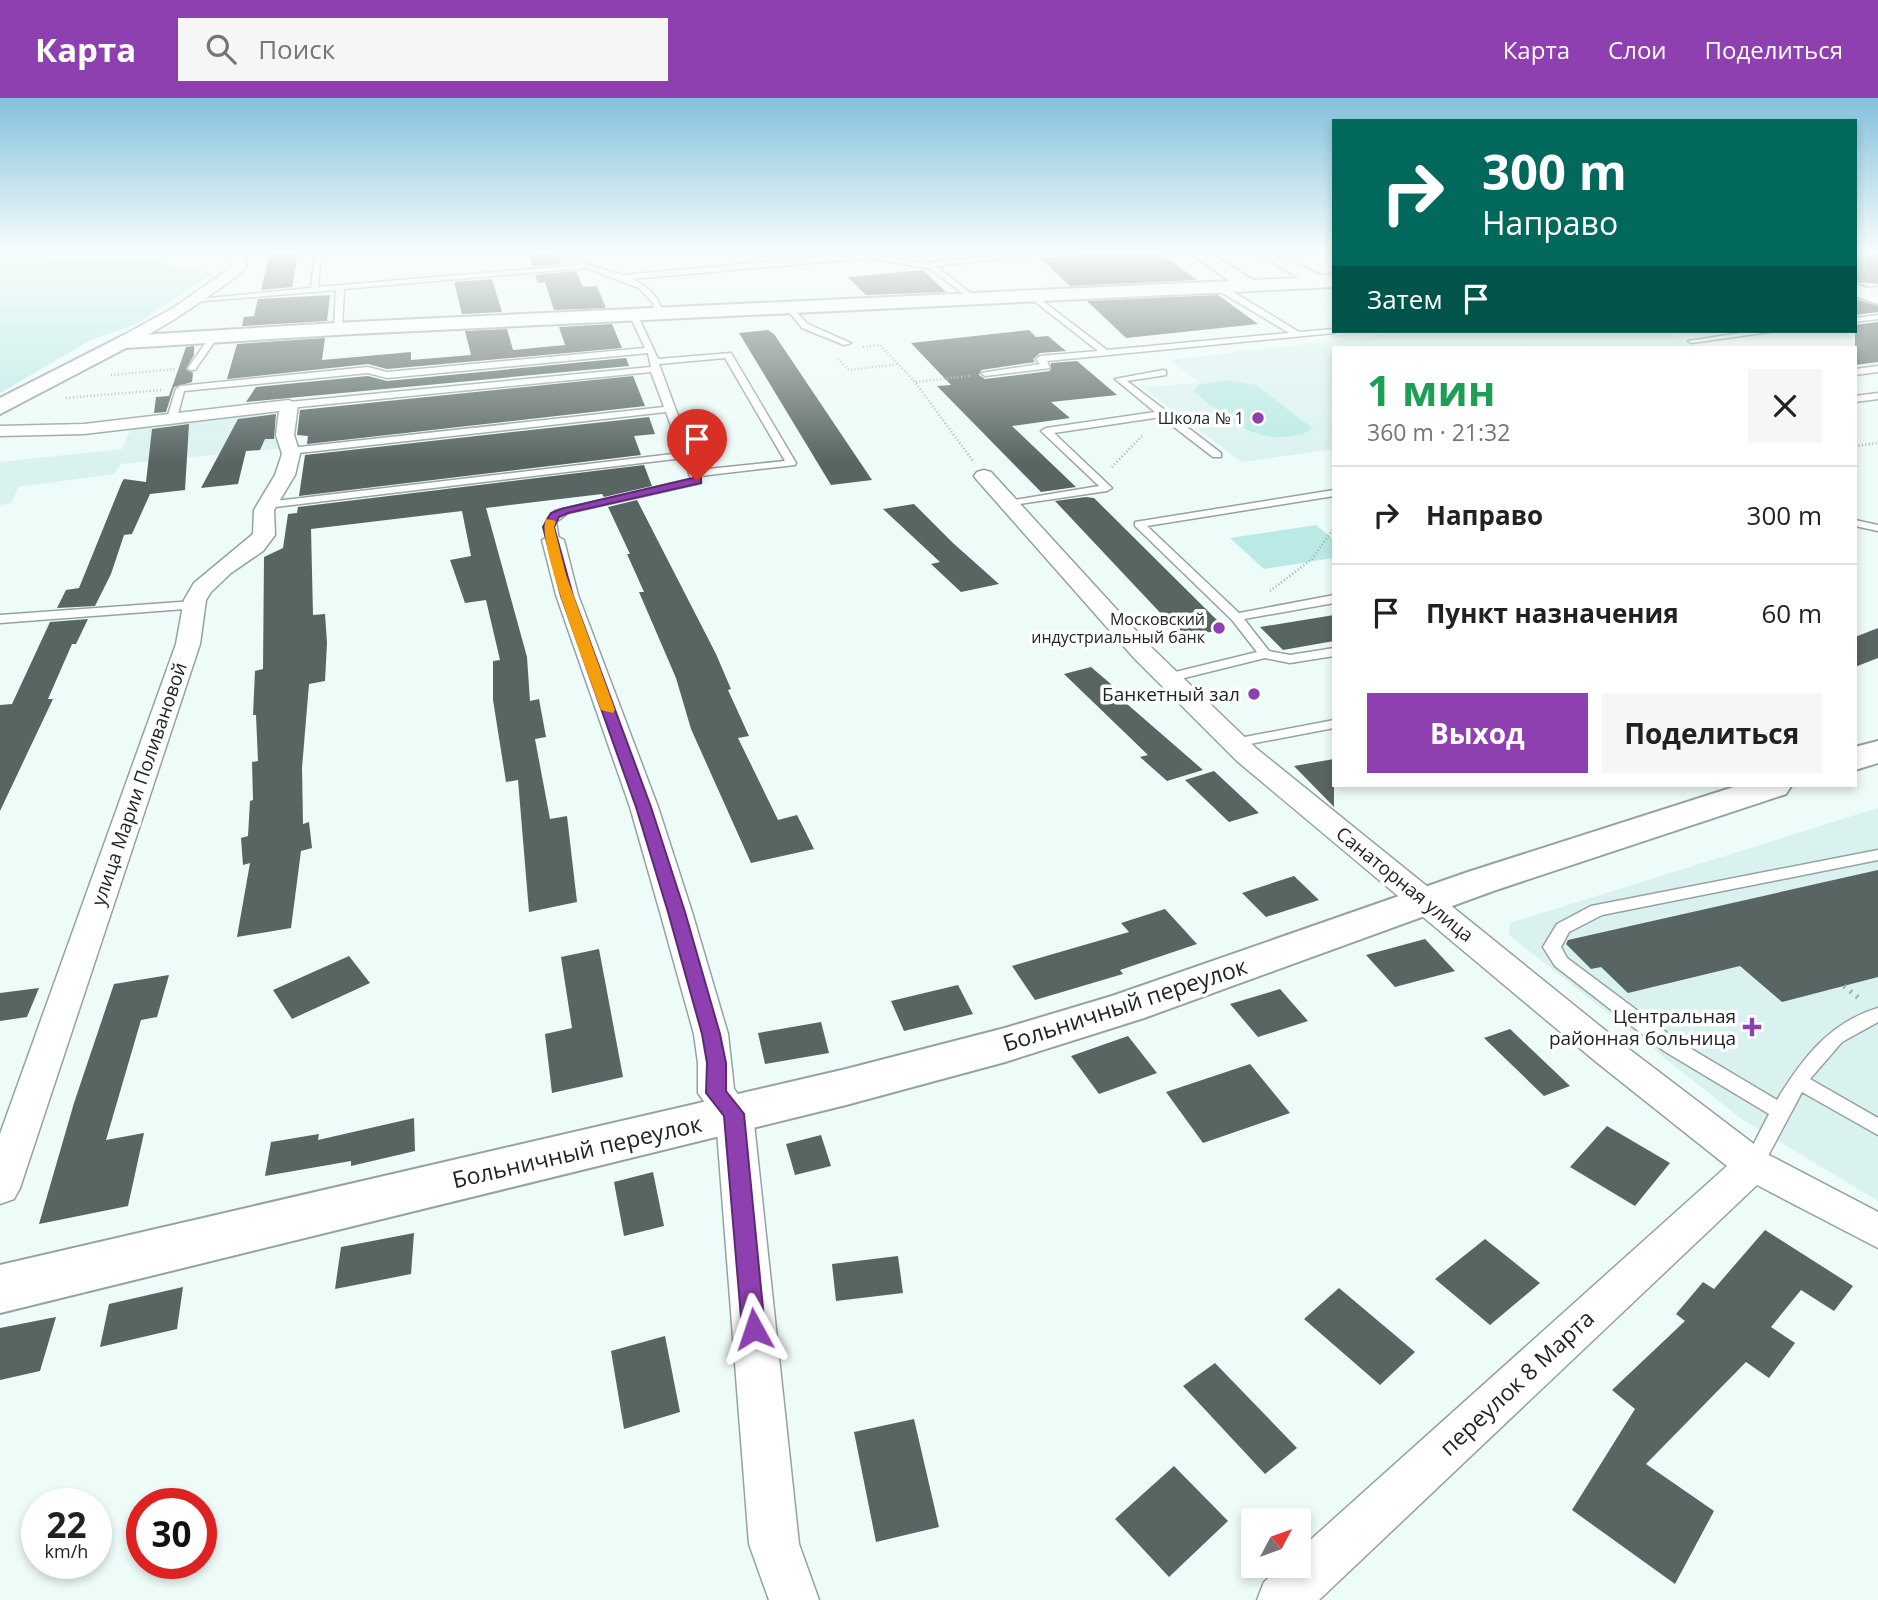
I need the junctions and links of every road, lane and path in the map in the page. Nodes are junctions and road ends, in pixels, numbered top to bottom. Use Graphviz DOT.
graph roads {
  1 [pos="154,323"];
  2 [pos="338,323"];
  3 [pos="459,323"];
  4 [pos="638,323"];
  5 [pos="803,323"];
  6 [pos="1068,323"];
  7 [pos="1279,323"];
  8 [pos="338,328"];
  9 [pos="1332,331"];
  10 [pos="1756,333"];
  11 [pos="216,334"];
  12 [pos="1297,334"];
  13 [pos="1692,341"];
  14 [pos="122,342"];
  15 [pos="848,343"];
  16 [pos="861,347"];
  17 [pos="651,350"];
  18 [pos="831,350"];
  19 [pos="1136,350"];
  20 [pos="1106,353"];
  21 [pos="1145,358"];
  22 [pos="899,364"];
  23 [pos="654,365"];
  24 [pos="1154,365"];
  25 [pos="192,368"];
  26 [pos="1878,369"];
  27 [pos="1857,372"];
  28 [pos="985,373"];
  29 [pos="915,382"];
  30 [pos="180,389"];
  31 [pos="1878,396"];
  32 [pos="1857,399"];
  33 [pos="6,403"];
  34 [pos="289,405"];
  35 [pos="669,409"];
  36 [pos="1163,414"];
  37 [pos="172,418"];
  38 [pos="0,430"];
  39 [pos="1878,443"];
  40 [pos="1857,446"];
  41 [pos="290,451"];
  42 [pos="687,455"];
  43 [pos="1217,455"];
  44 [pos="694,474"];
  45 [pos="984,476"];
  46 [pos="1099,480"];
  47 [pos="1332,493"];
  48 [pos="267,505"];
  49 [pos="1009,505"];
  50 [pos="1857,523"];
  51 [pos="1878,528"];
  52 [pos="1332,531"];
  53 [pos="553,540"];
  54 [pos="1332,599"];
  55 [pos="194,605"];
  56 [pos="1236,618"];
  57 [pos="0,619"];
  58 [pos="1332,652"];
  59 [pos="1265,654"];
  60 [pos="1168,678"];
  61 [pos="1332,723"];
  62 [pos="1234,743"];
  63 [pos="1878,751"];
  64 [pos="1857,758"];
  65 [pos="1770,787"];
  66 [pos="1878,855"];
  67 [pos="1428,902"];
  68 [pos="1878,1014"];
  69 [pos="1800,1082"];
  70 [pos="1781,1112"];
  71 [pos="734,1114"];
  72 [pos="1878,1127"];
  73 [pos="1753,1165"];
  74 [pos="0,1188"];
  75 [pos="1878,1231"];
  76 [pos="0,1289"];
  77 [pos="794,1600"];
  78 [pos="1282,1600"];
  1 -- 14 [label="street"];
  2 -- 8 [label="lane"];
  3 -- 8 [label="street"];
  4 -- 17 [label="lane"];
  5 -- 15 [label="lane"];
  6 -- 20 [label="lane"];
  7 -- 12 [label="lane"];
  8 -- 11 [label="street"];
  9 -- 12 [label="lane"];
  10 -- 13 [label="lane"];
  11 -- 14 [label="street"];
  11 -- 25 [label="lane"];
  12 -- 19 [label="lane"];
  14 -- 33 [label="street"];
  16 -- 22 [label="path"];
  17 -- 23 [label="lane"];
  17 -- 30 [label="lane"];
  18 -- 22 [label="path"];
  19 -- 20 [label="lane"];
  19 -- 21 [label="lane"];
  20 -- 28 [label="lane"];
  22 -- 29 [label="path"];
  23 -- 34 [label="lane"];
  23 -- 35 [label="lane"];
  23 -- 44 [label="lane"];
  24 -- 36 [label="lane"];
  26 -- 27 [label="lane"];
  28 -- 29 [label="path"];
  29 -- 45 [label="path"];
  30 -- 33 [label="path"];
  30 -- 37 [label="lane"];
  31 -- 32 [label="lane"];
  34 -- 37 [label="street"];
  34 -- 41 [label="street, улица Марии Поливановой"];
  35 -- 41 [label="lane"];
  35 -- 42 [label="lane"];
  36 -- 43 [label="lane"];
  36 -- 46 [label="path"];
  36 -- 46 [label="lane"];
  37 -- 38 [label="street"];
  39 -- 40 [label="path"];
  41 -- 48 [label="street, улица Марии Поливановой"];
  42 -- 44 [label="lane"];
  42 -- 48 [label="lane"];
  44 -- 53 [label="lane"];
  45 -- 49 [label="street, Санаторная улица"];
  46 -- 49 [label="lane"];
  47 -- 56 [label="lane"];
  48 -- 55 [label="street, улица Марии Поливановой"];
  49 -- 60 [label="street, Санаторная улица"];
  50 -- 51 [label="lane"];
  52 -- 56 [label="path"];
  53 -- 71 [label="street"];
  54 -- 56 [label="lane"];
  55 -- 57 [label="lane"];
  55 -- 74 [label="street, улица Марии Поливановой"];
  56 -- 59 [label="lane"];
  58 -- 59 [label="lane"];
  59 -- 60 [label="lane"];
  60 -- 62 [label="street, Санаторная улица"];
  61 -- 62 [label="lane"];
  62 -- 67 [label="street, Санаторная улица"];
  63 -- 64 [label="street"];
  65 -- 67 [label="street, Больничный переулок"];
  66 -- 70 [label="lane"];
  67 -- 71 [label="street, Больничный переулок"];
  67 -- 73 [label="street, Санаторная улица"];
  68 -- 69 [label="lane"];
  69 -- 70 [label="lane"];
  69 -- 72 [label="lane"];
  70 -- 73 [label="lane"];
  71 -- 76 [label="street, Больничный переулок"];
  71 -- 77 [label="street"];
  73 -- 75 [label="street, Санаторная улица"];
  73 -- 78 [label="street, переулок 8 Марта"];
}
